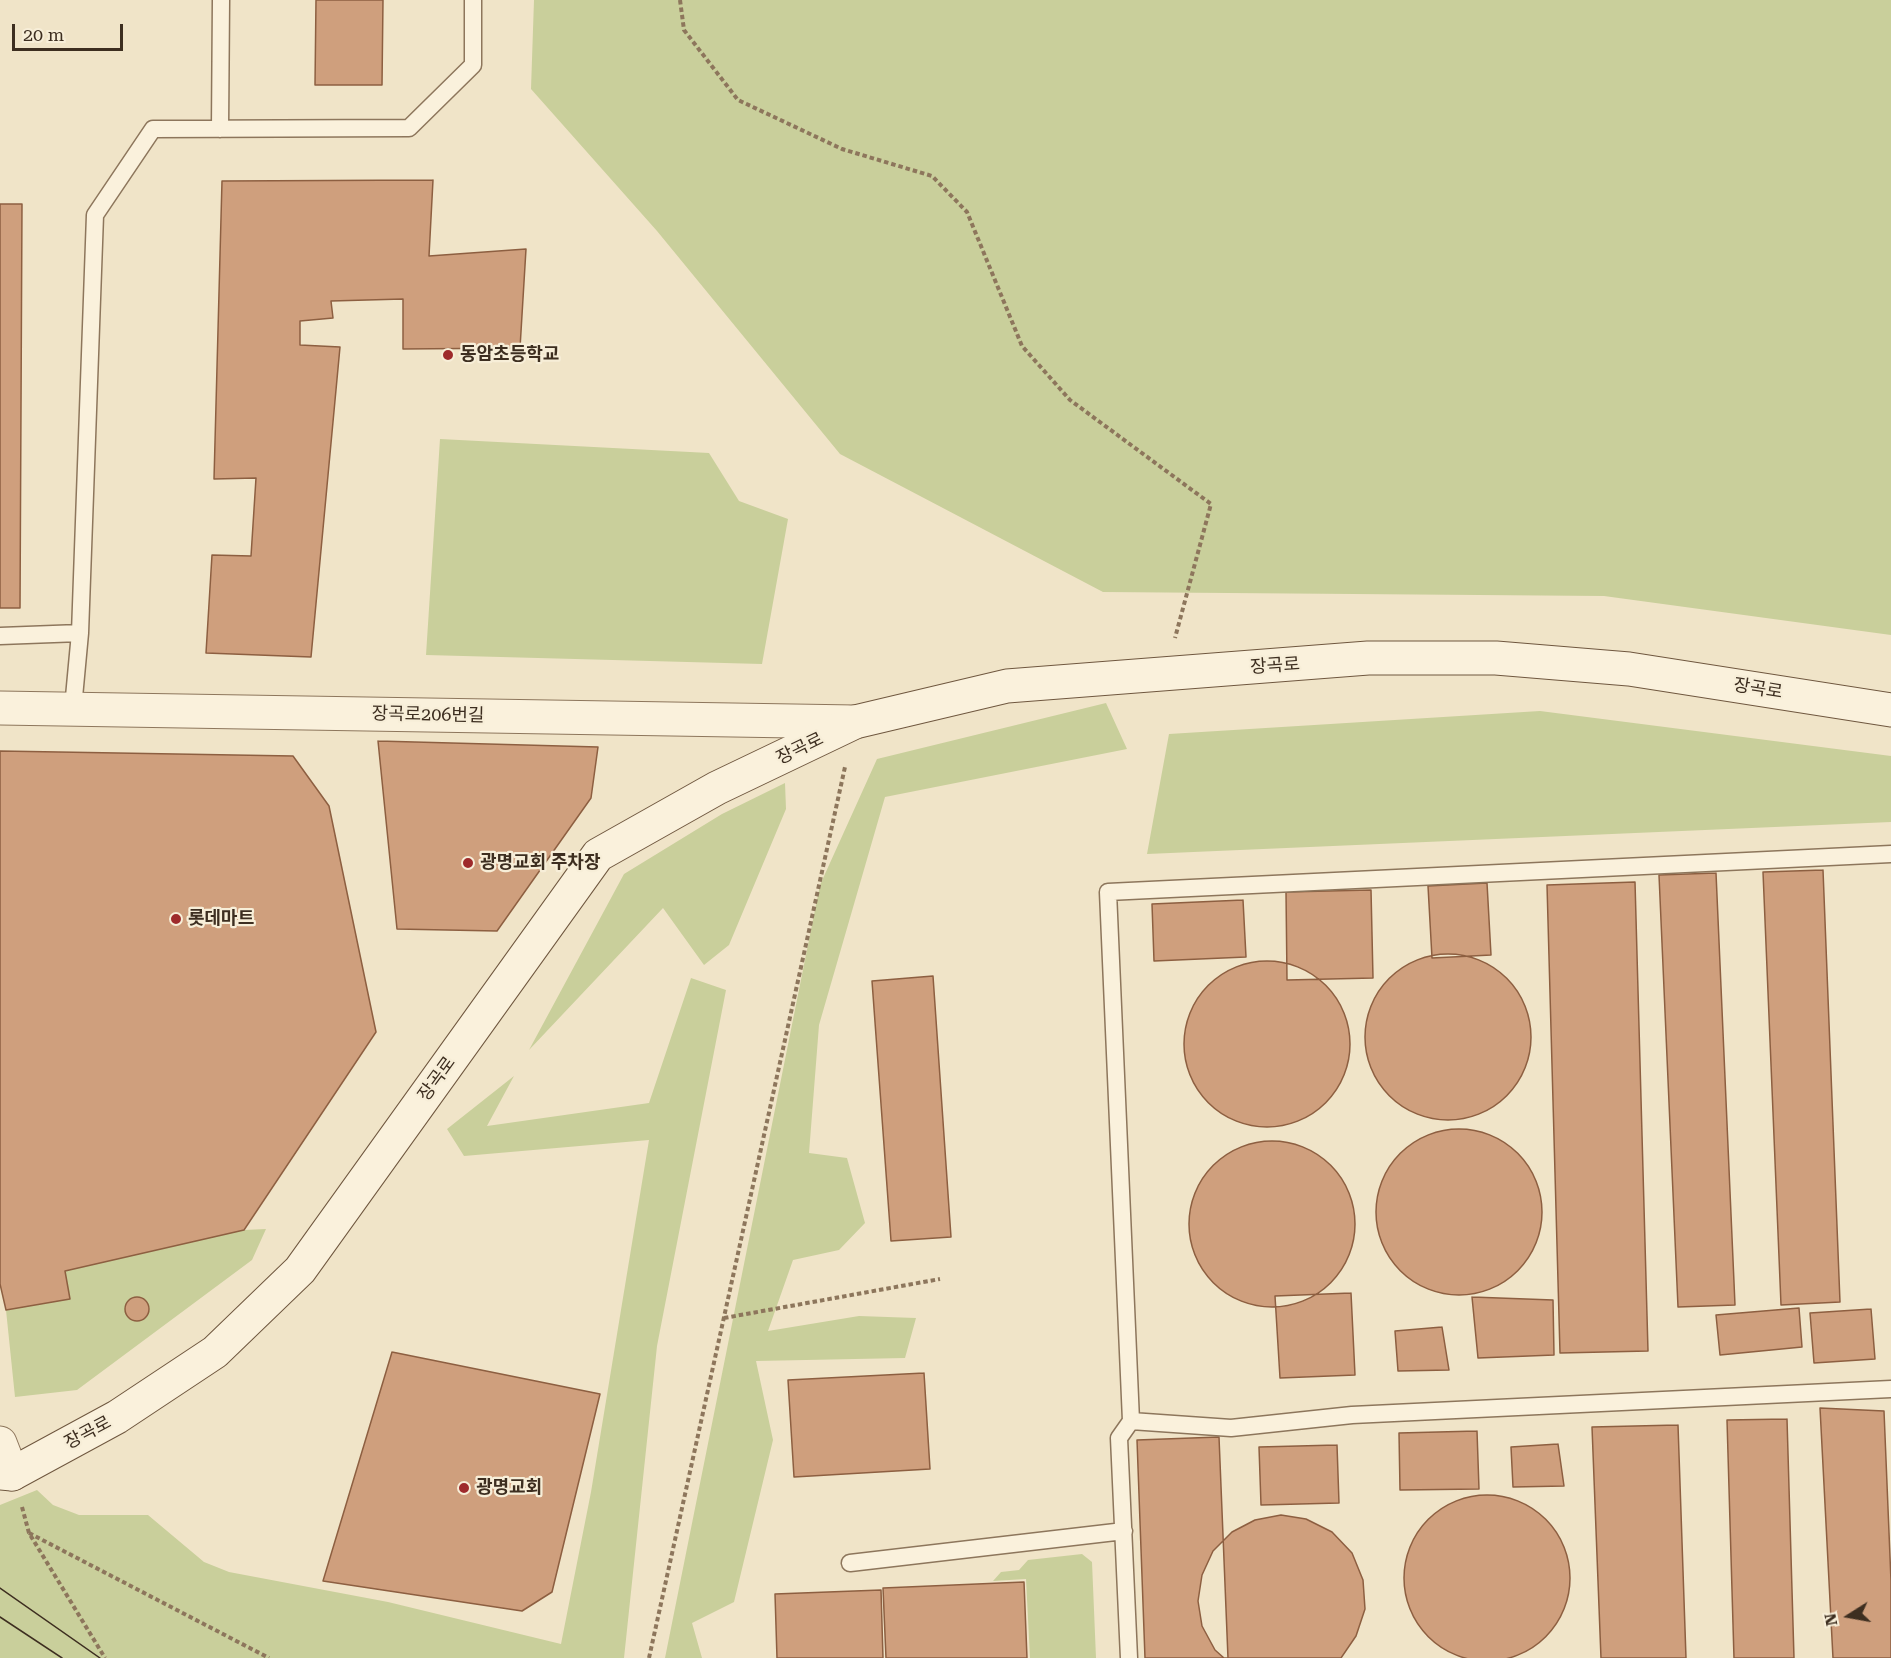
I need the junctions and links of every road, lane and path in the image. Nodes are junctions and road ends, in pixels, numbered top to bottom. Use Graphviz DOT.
graph roads {
  1 [pos="221,0"];
  2 [pos="473,0"];
  3 [pos="680,0"];
  4 [pos="220,129"];
  5 [pos="80,633"];
  6 [pos="0,636"];
  7 [pos="1165,674"];
  8 [pos="0,708"];
  9 [pos="73,708"];
  10 [pos="1891,710"];
  11 [pos="855,722"];
  12 [pos="1891,854"];
  13 [pos="940,1279"];
  14 [pos="724,1318"];
  15 [pos="1891,1389"];
  16 [pos="1131,1421"];
  17 [pos="0,1443"];
  18 [pos="6,1473"];
  19 [pos="1124,1531"];
  20 [pos="29,1533"];
  21 [pos="850,1563"];
  22 [pos="105,1658"];
  23 [pos="269,1658"];
  24 [pos="649,1658"];
  25 [pos="1129,1658"];
  1 -- 4 [label="lane"];
  2 -- 4 [label="lane"];
  3 -- 7 [label="path"];
  4 -- 5 [label="lane"];
  5 -- 6 [label="lane"];
  5 -- 9 [label="lane"];
  7 -- 10 [label="street, 장곡로"];
  7 -- 11 [label="street, 장곡로"];
  8 -- 9 [label="street, 장곡로206번길"];
  9 -- 11 [label="street, 장곡로206번길"];
  11 -- 14 [label="path"];
  11 -- 18 [label="street, 장곡로"];
  12 -- 16 [label="lane"];
  13 -- 14 [label="path"];
  14 -- 24 [label="path"];
  15 -- 16 [label="lane"];
  16 -- 19 [label="lane"];
  17 -- 18 [label="street"];
  18 -- 20 [label="path"];
  19 -- 21 [label="lane"];
  19 -- 25 [label="lane"];
  20 -- 22 [label="path"];
  20 -- 23 [label="path"];
}
